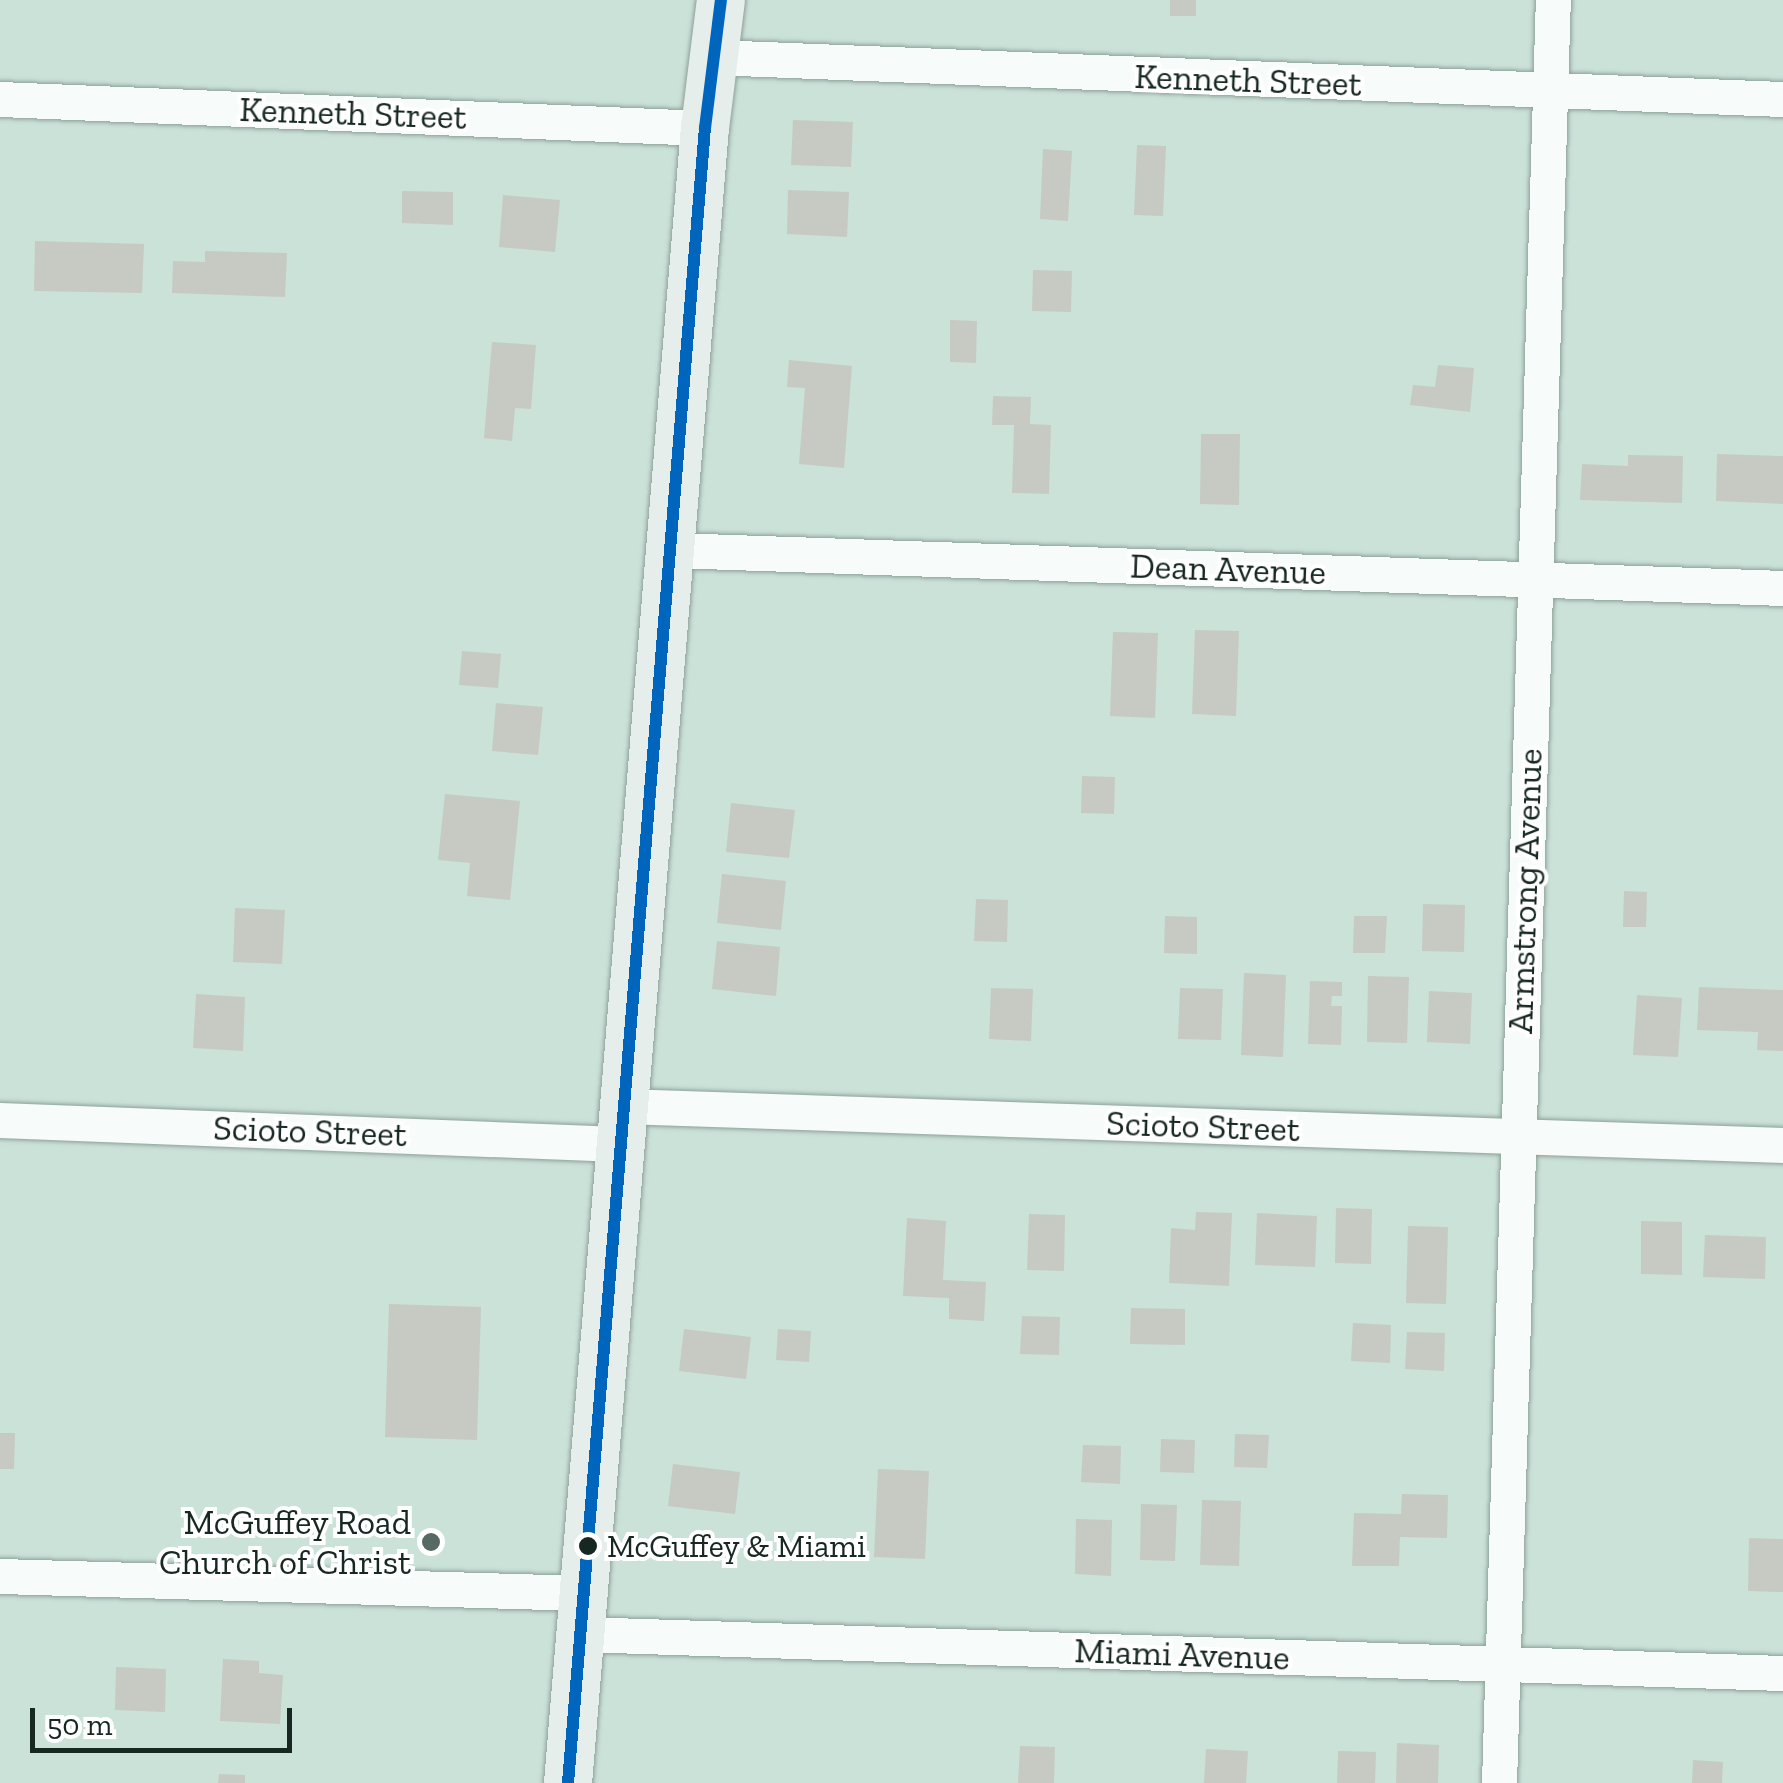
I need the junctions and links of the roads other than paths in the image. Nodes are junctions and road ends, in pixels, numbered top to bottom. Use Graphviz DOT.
graph roads {
  1 [pos="721,0"];
  2 [pos="1553,0"];
  3 [pos="713,58"];
  4 [pos="1550,90"];
  5 [pos="1783,99"];
  6 [pos="0,100"];
  7 [pos="705,128"];
  8 [pos="673,550"];
  9 [pos="1536,580"];
  10 [pos="1783,588"];
  11 [pos="0,1120"];
  12 [pos="621,1125"];
  13 [pos="1516,1136"];
  14 [pos="1783,1145"];
  15 [pos="0,1576"];
  16 [pos="582,1614"];
  17 [pos="1502,1664"];
  18 [pos="1783,1673"];
  19 [pos="568,1783"];
  20 [pos="1499,1783"];
  1 -- 3 [label="street"];
  2 -- 4 [label="street, Armstrong Avenue"];
  3 -- 4 [label="street, Kenneth Street"];
  3 -- 7 [label="street"];
  4 -- 5 [label="street, Kenneth Street"];
  4 -- 9 [label="street, Armstrong Avenue"];
  6 -- 7 [label="street, Kenneth Street"];
  7 -- 8 [label="street"];
  8 -- 9 [label="street, Dean Avenue"];
  8 -- 12 [label="street"];
  9 -- 10 [label="street, Dean Avenue"];
  9 -- 13 [label="street, Armstrong Avenue"];
  11 -- 12 [label="street, Scioto Street"];
  12 -- 13 [label="street, Scioto Street"];
  12 -- 16 [label="street"];
  13 -- 14 [label="street, Scioto Street"];
  13 -- 17 [label="street, Armstrong Avenue"];
  15 -- 16 [label="street, Miami Avenue"];
  16 -- 17 [label="street, Miami Avenue"];
  16 -- 19 [label="street"];
  17 -- 18 [label="street, Miami Avenue"];
  17 -- 20 [label="street, Armstrong Avenue"];
}
